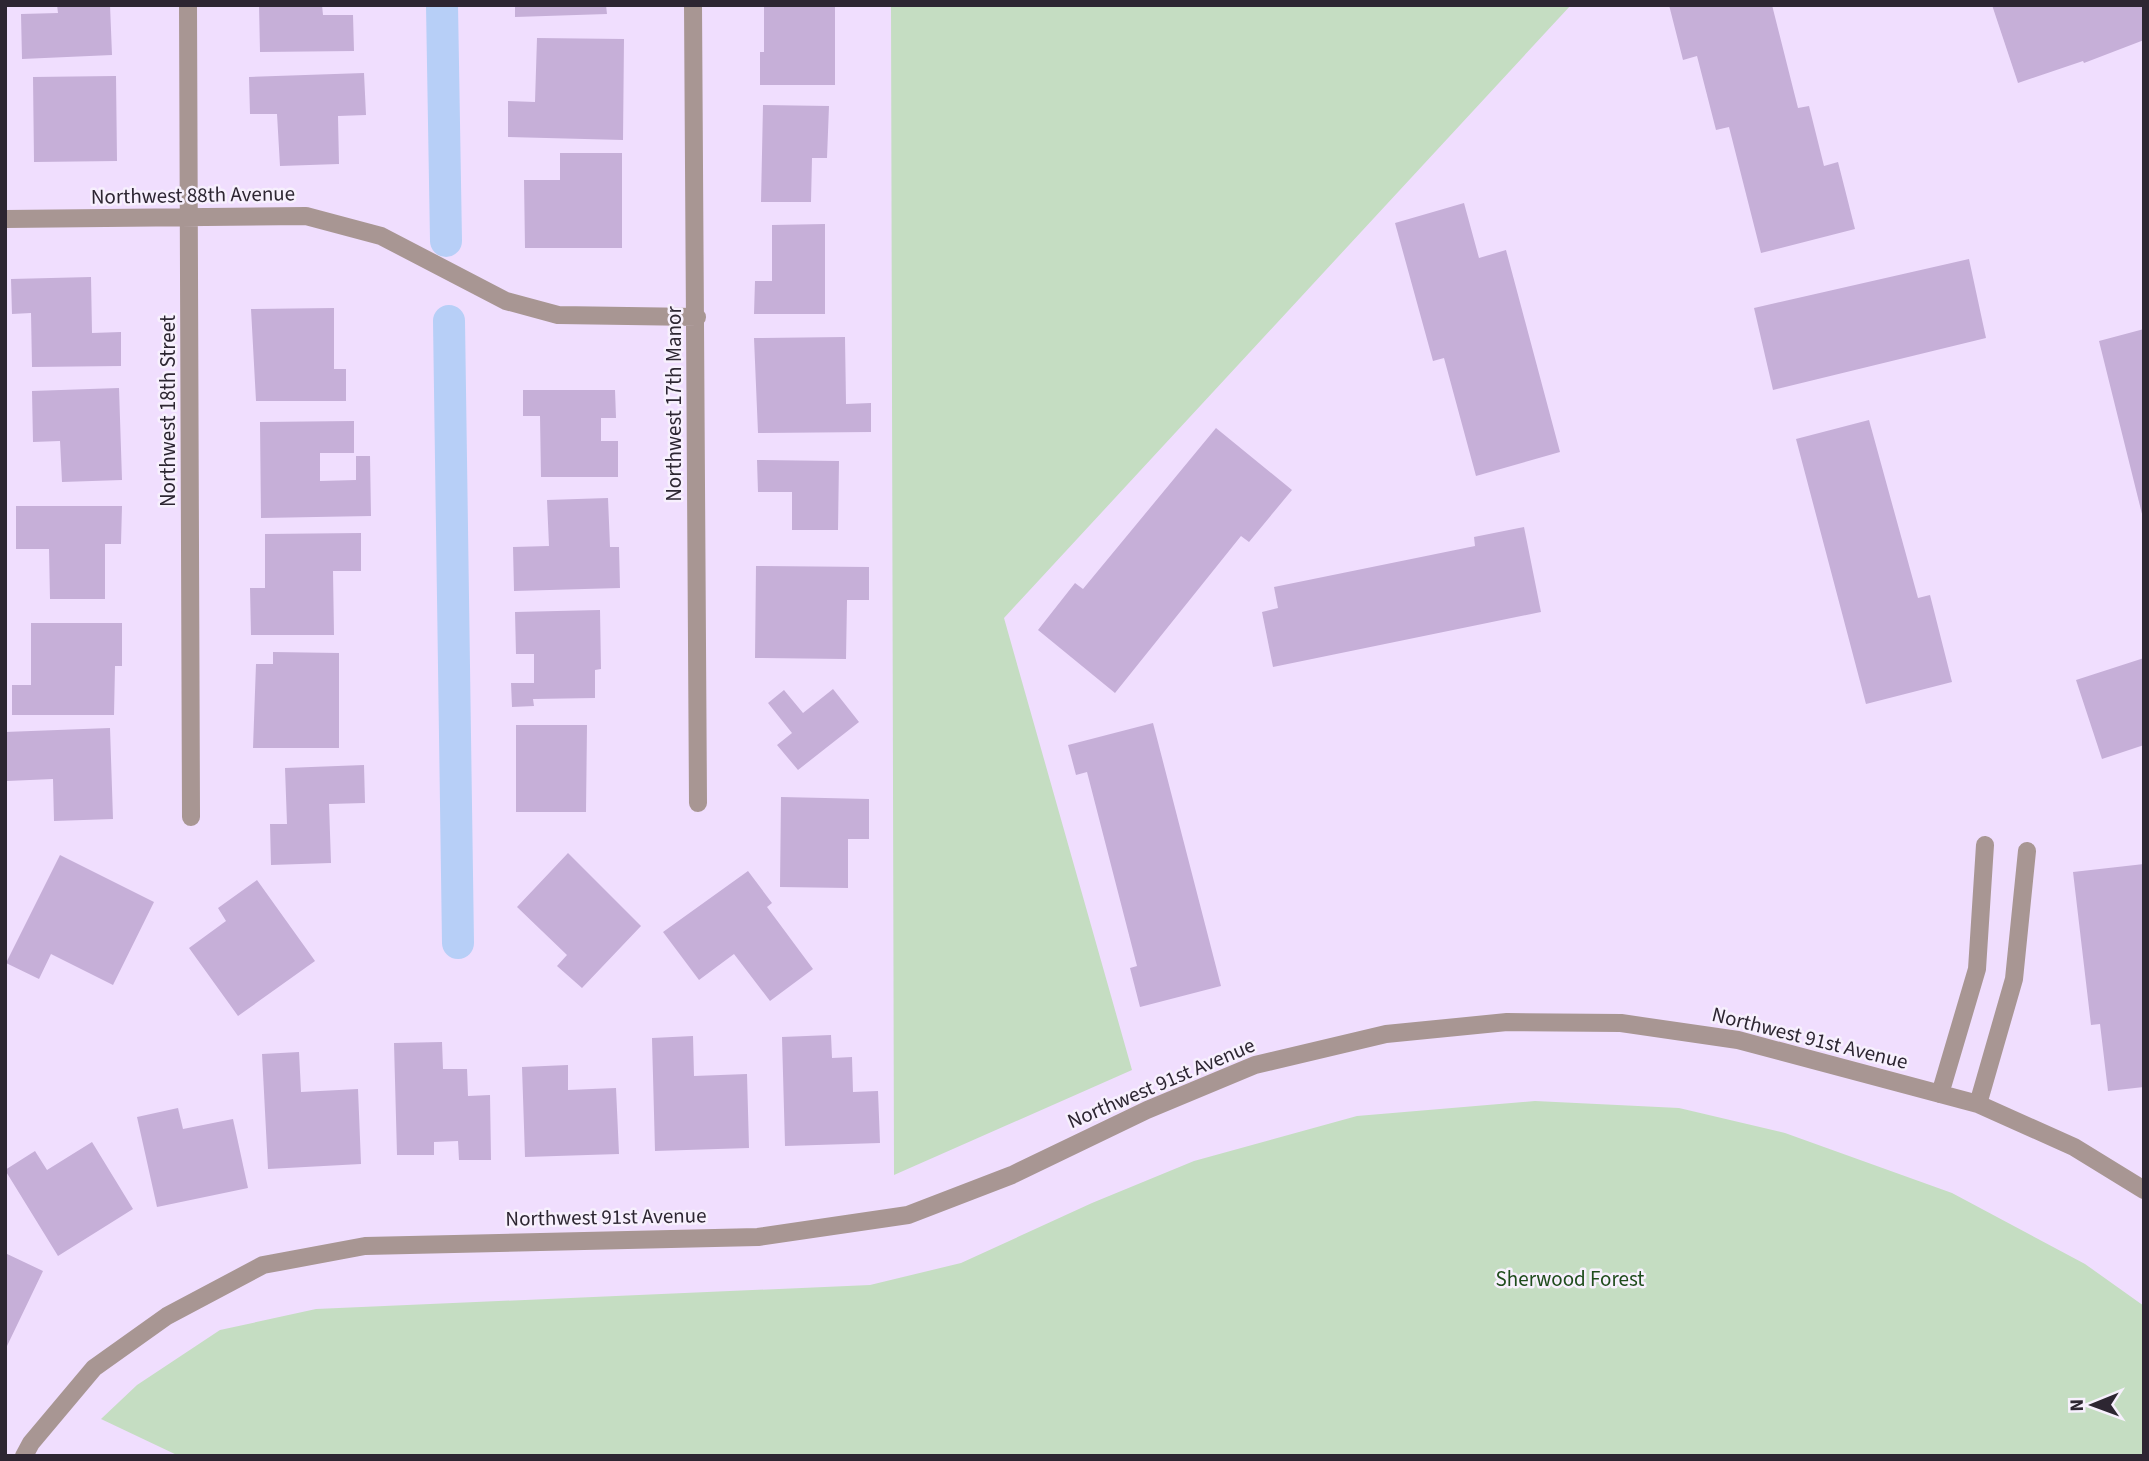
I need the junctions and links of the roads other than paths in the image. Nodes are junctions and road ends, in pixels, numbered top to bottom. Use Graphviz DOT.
graph roads {
  1 [pos="188,5"];
  2 [pos="693,5"];
  3 [pos="190,218"];
  4 [pos="5,219"];
  5 [pos="696,317"];
  6 [pos="698,803"];
  7 [pos="191,817"];
  8 [pos="1985,845"];
  9 [pos="2027,851"];
  10 [pos="1940,1094"];
  11 [pos="1978,1104"];
  12 [pos="2144,1189"];
  13 [pos="24,1456"];
  1 -- 3 [label="street, Northwest 18th Street"];
  2 -- 5 [label="street, Northwest 17th Manor"];
  3 -- 4 [label="street, Northwest 88th Avenue"];
  3 -- 5 [label="street, Northwest 88th Avenue"];
  3 -- 7 [label="street, Northwest 18th Street"];
  5 -- 6 [label="street, Northwest 17th Manor"];
  8 -- 10 [label="street"];
  9 -- 11 [label="street"];
  10 -- 11 [label="street, Northwest 91st Avenue"];
  10 -- 13 [label="street, Northwest 91st Avenue"];
  11 -- 12 [label="street, Northwest 91st Avenue"];
}
